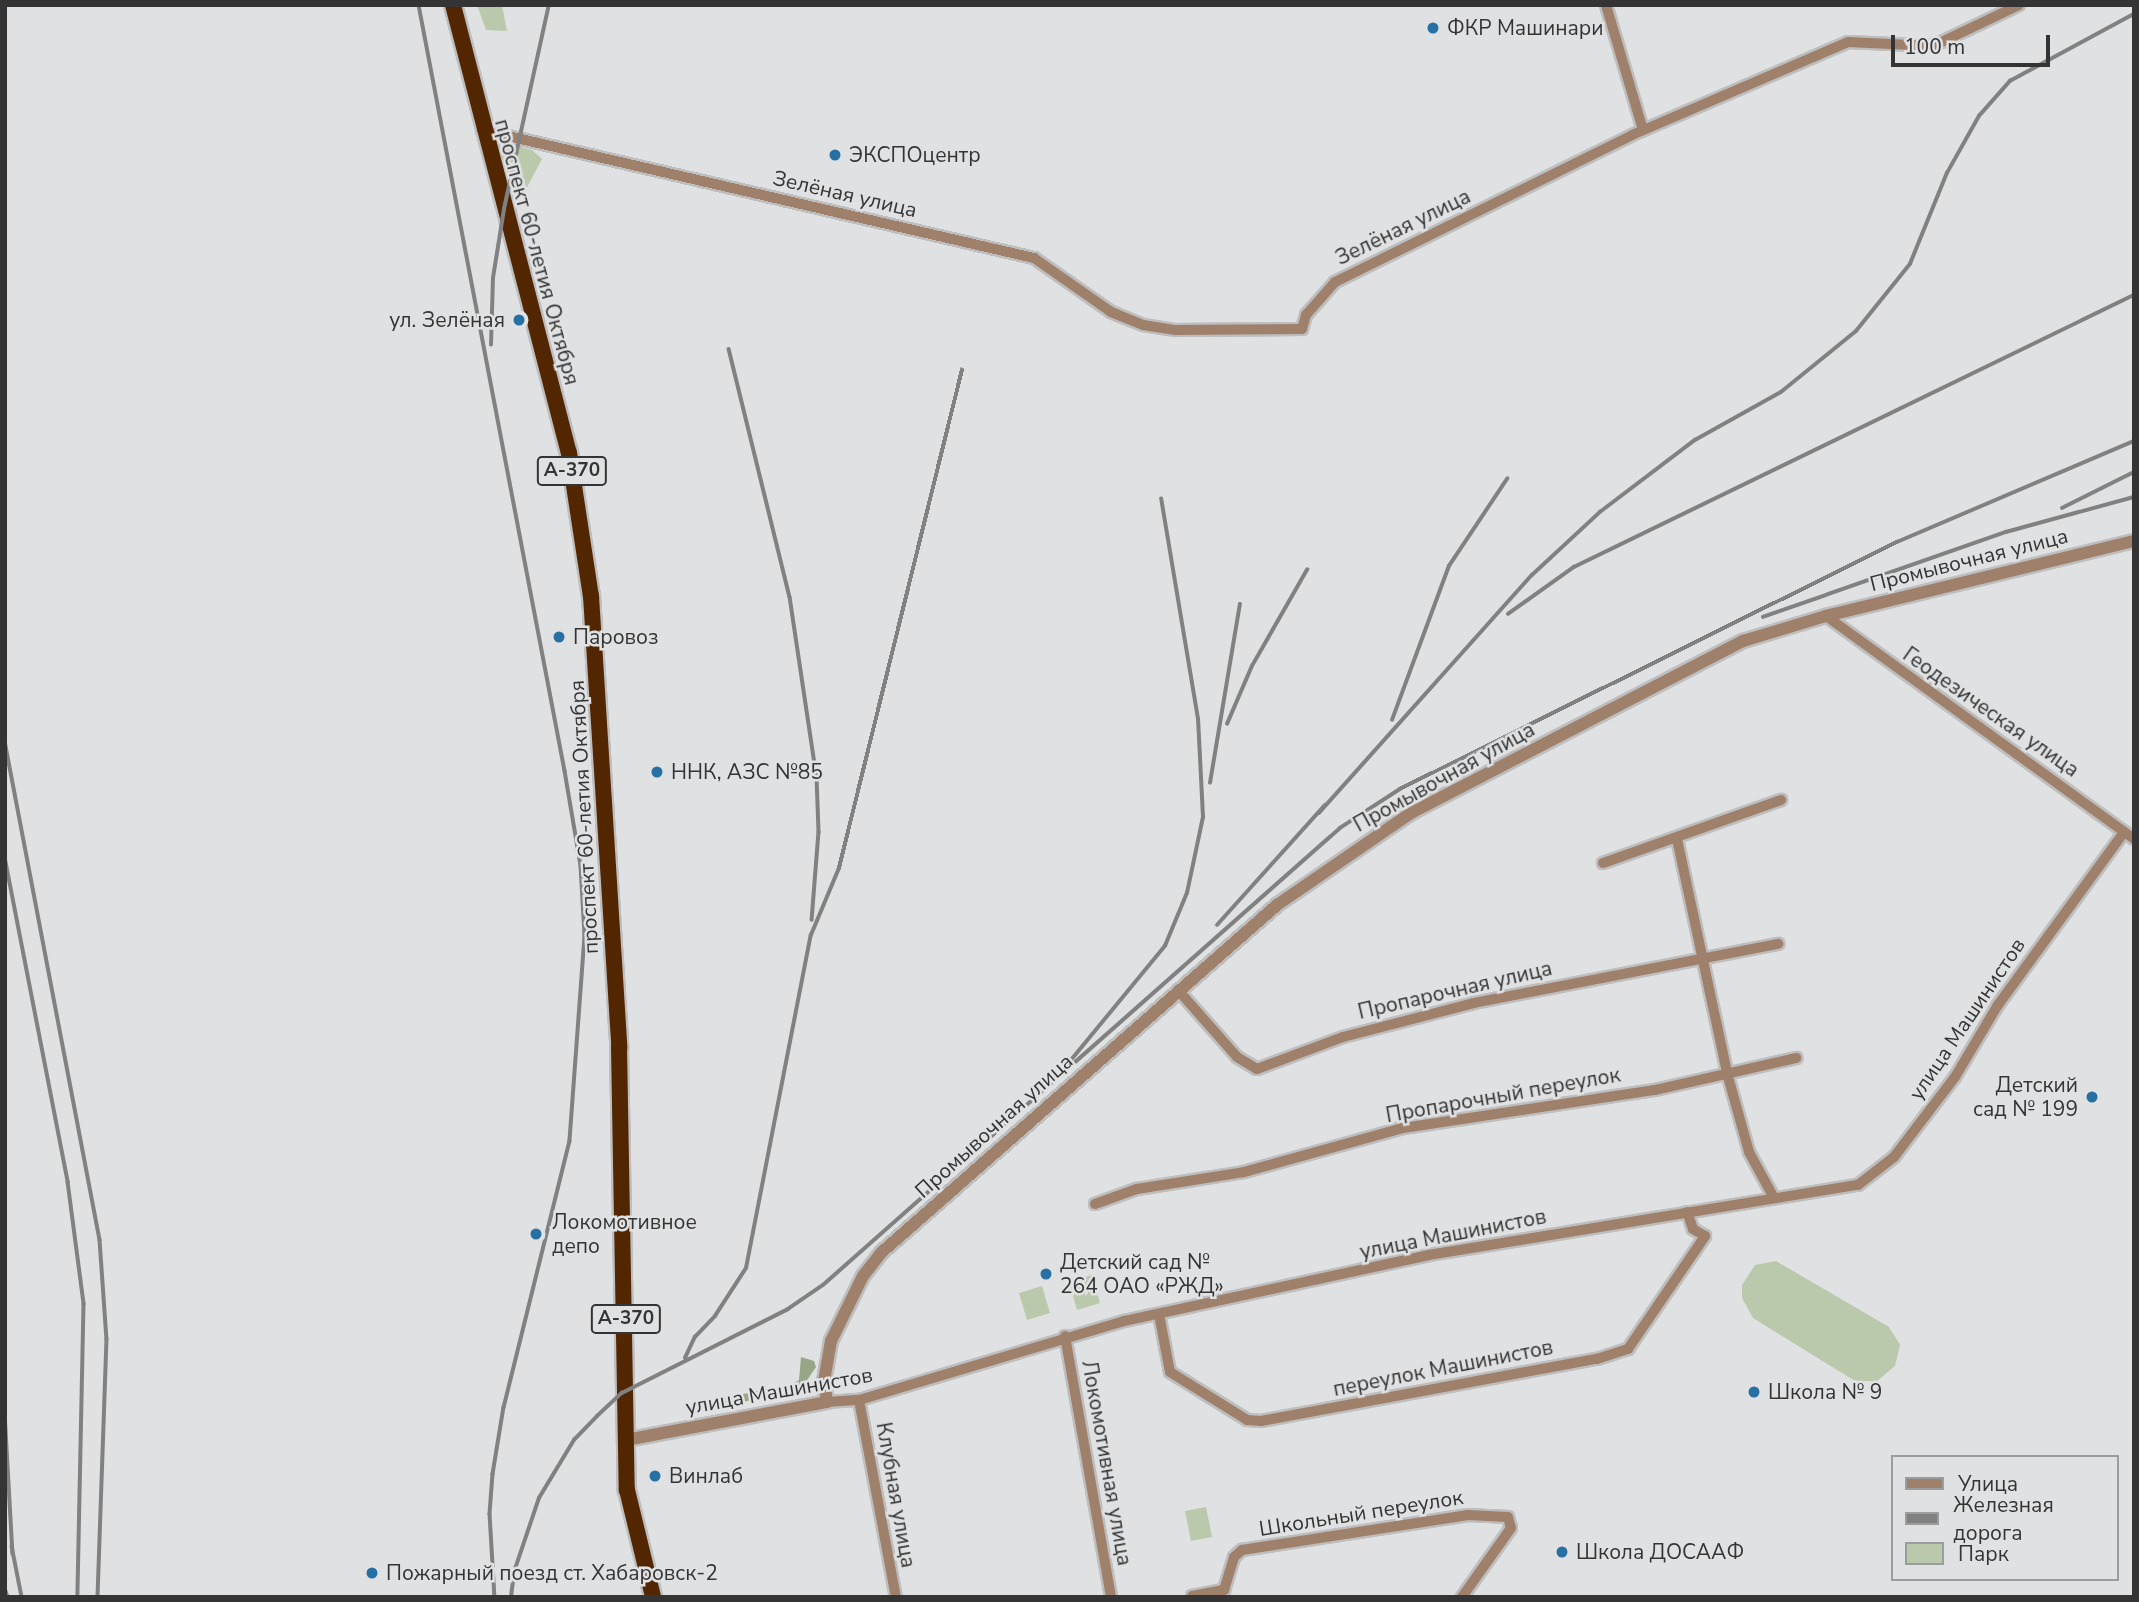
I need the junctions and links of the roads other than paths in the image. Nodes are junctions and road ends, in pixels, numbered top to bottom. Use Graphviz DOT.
graph roads {
  1 [pos="453,5"];
  2 [pos="1606,5"];
  3 [pos="2019,5"];
  4 [pos="482,130"];
  5 [pos="1643,130"];
  6 [pos="2134,541"];
  7 [pos="1826,616"];
  8 [pos="1781,800"];
  9 [pos="2123,832"];
  10 [pos="1677,839"];
  11 [pos="2134,839"];
  12 [pos="1603,863"];
  13 [pos="1778,944"];
  14 [pos="1700,959"];
  15 [pos="1178,990"];
  16 [pos="1796,1059"];
  17 [pos="1727,1073"];
  18 [pos="1773,1196"];
  19 [pos="1095,1204"];
  20 [pos="1687,1212"];
  21 [pos="1159,1314"];
  22 [pos="1065,1336"];
  23 [pos="859,1399"];
  24 [pos="827,1402"];
  25 [pos="626,1440"];
  26 [pos="1192,1596"];
  27 [pos="653,1597"];
  28 [pos="896,1597"];
  29 [pos="1111,1597"];
  30 [pos="1462,1597"];
  1 -- 4 [label="highway, проспект 60-летия Октября / А-370"];
  2 -- 5 [label="street"];
  3 -- 5 [label="street, Зелёная улица"];
  4 -- 5 [label="street, Зелёная улица"];
  4 -- 25 [label="highway, проспект 60-летия Октября / А-370"];
  6 -- 7 [label="street, Промывочная улица"];
  7 -- 9 [label="street, Геодезическая улица"];
  7 -- 15 [label="street, Промывочная улица"];
  8 -- 10 [label="street"];
  9 -- 11 [label="street, Геодезическая улица"];
  9 -- 18 [label="street, улица Машинистов"];
  10 -- 12 [label="street"];
  10 -- 14 [label="street"];
  13 -- 14 [label="street, Пропарочная улица"];
  14 -- 15 [label="street, Пропарочная улица"];
  14 -- 17 [label="street"];
  15 -- 24 [label="street, Промывочная улица"];
  16 -- 17 [label="street, Пропарочный переулок"];
  17 -- 18 [label="street"];
  17 -- 19 [label="street, Пропарочный переулок"];
  18 -- 20 [label="street, улица Машинистов"];
  20 -- 21 [label="street, улица Машинистов"];
  20 -- 21 [label="street, переулок Машинистов"];
  21 -- 22 [label="street, улица Машинистов"];
  22 -- 23 [label="street, улица Машинистов"];
  22 -- 29 [label="street, Локомотивная улица"];
  23 -- 24 [label="street, улица Машинистов"];
  23 -- 28 [label="street, Клубная улица"];
  24 -- 25 [label="street, улица Машинистов"];
  25 -- 27 [label="highway, проспект 60-летия Октября / А-370"];
  26 -- 30 [label="street, Школьный переулок"];
}
